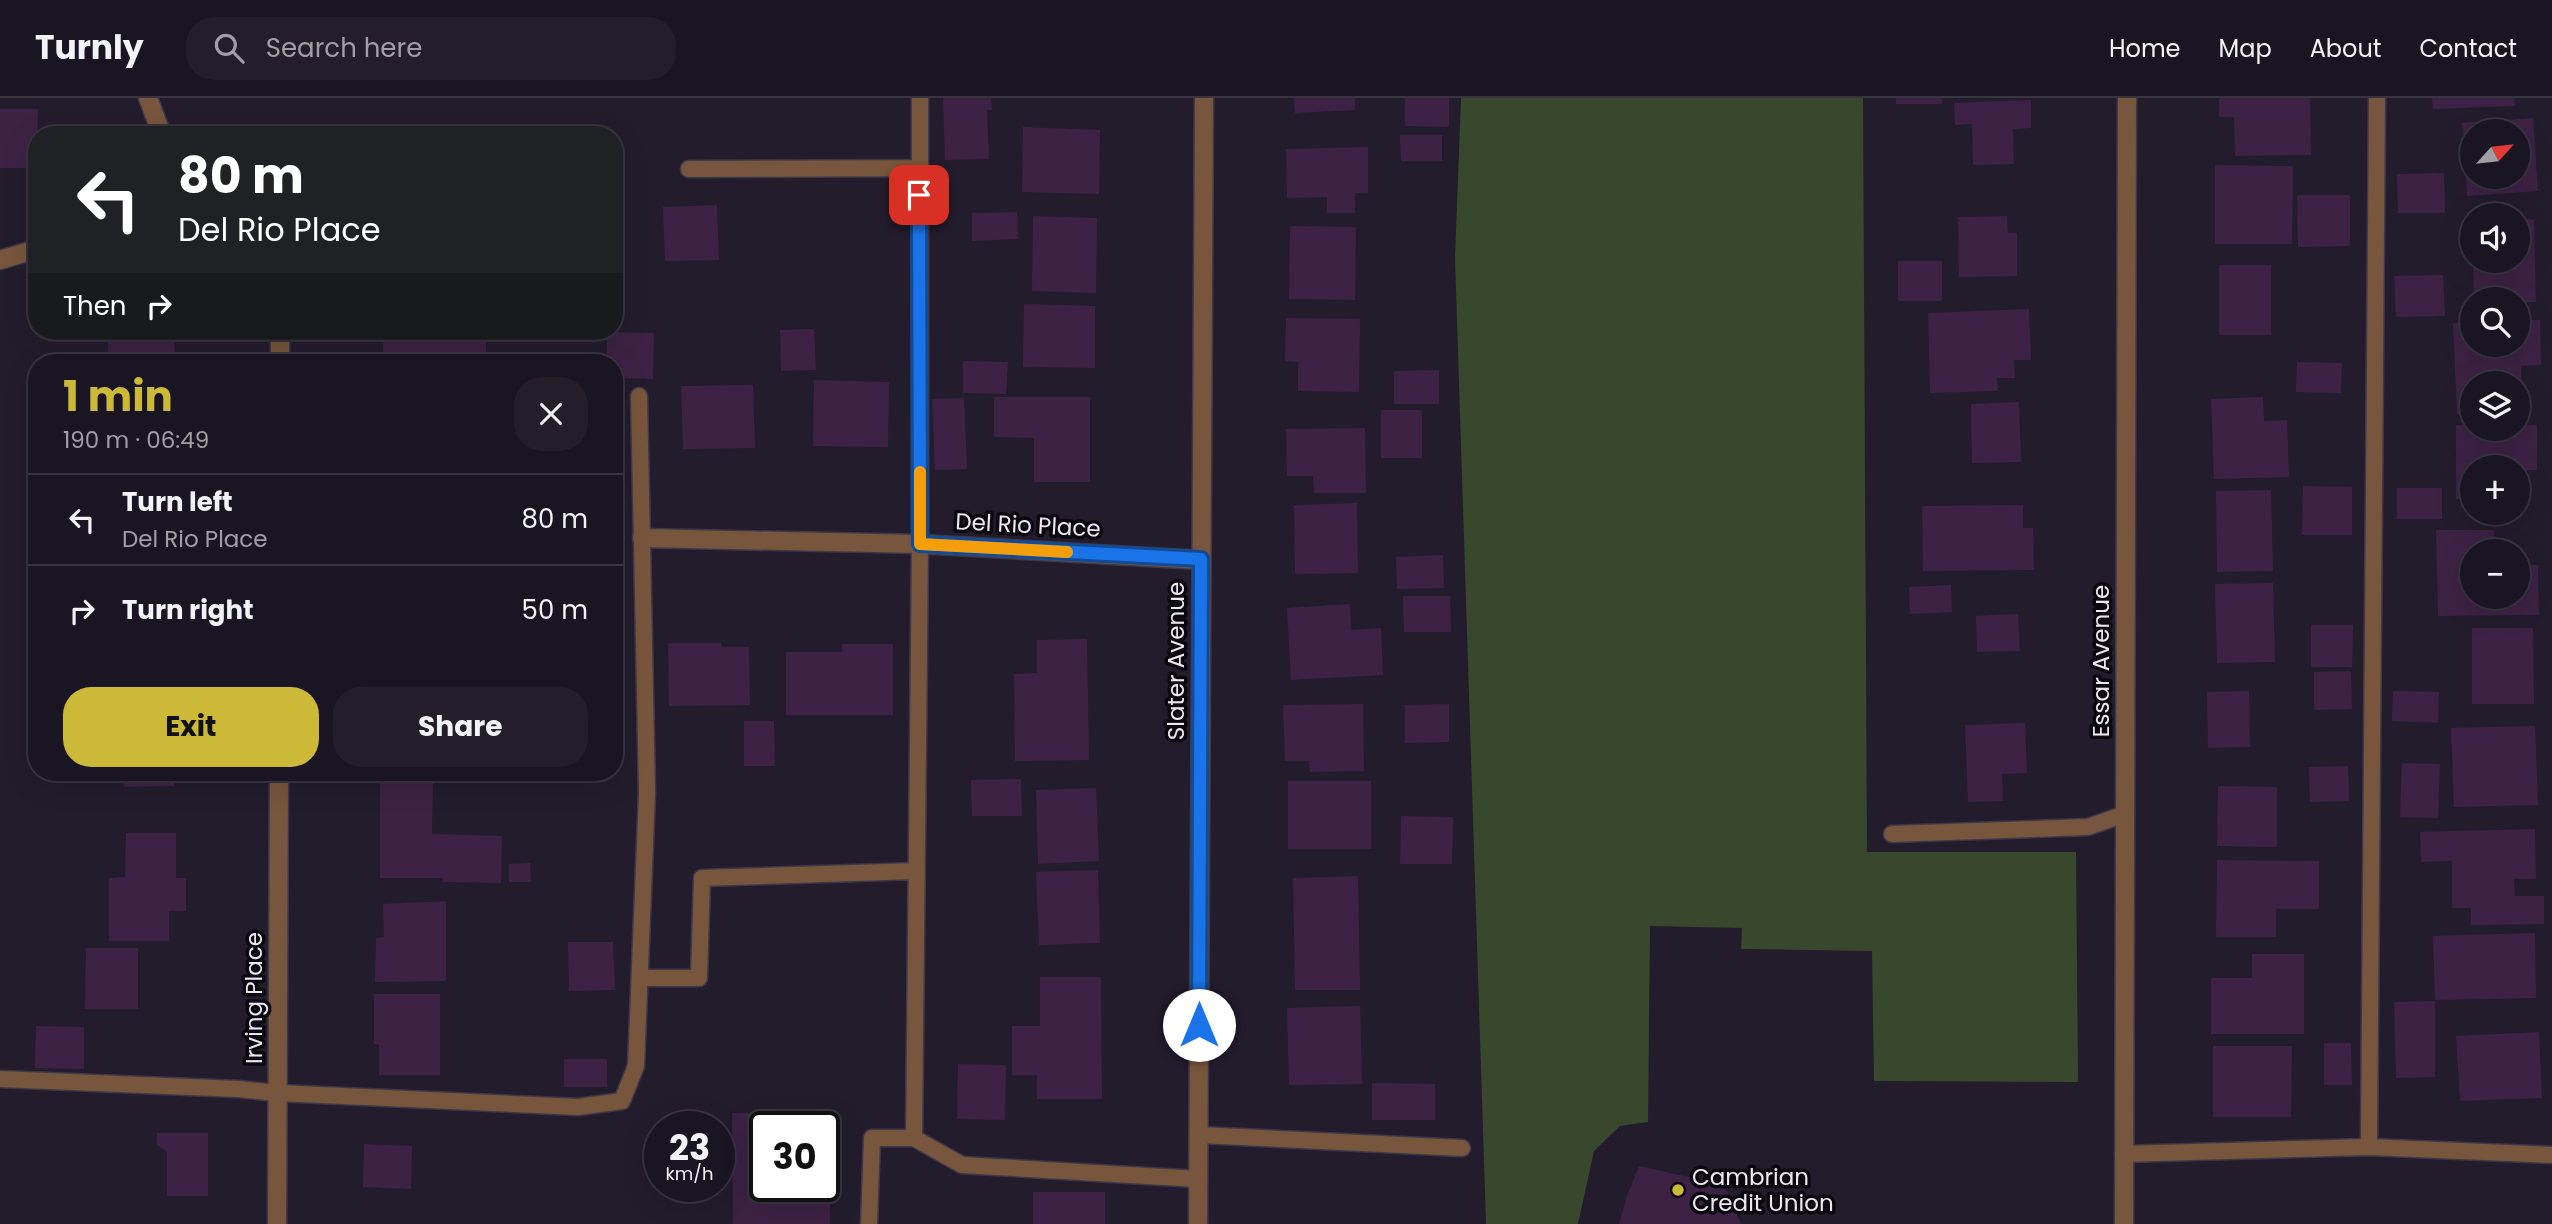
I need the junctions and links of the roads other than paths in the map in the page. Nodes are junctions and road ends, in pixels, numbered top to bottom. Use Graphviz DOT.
graph roads {
  1 [pos="148,98"];
  2 [pos="920,98"];
  3 [pos="1204,98"];
  4 [pos="2127,98"];
  5 [pos="2377,98"];
  6 [pos="159,126"];
  7 [pos="919,168"];
  8 [pos="689,169"];
  9 [pos="28,252"];
  10 [pos="0,260"];
  11 [pos="639,396"];
  12 [pos="642,538"];
  13 [pos="920,544"];
  14 [pos="1201,559"];
  15 [pos="279,781"];
  16 [pos="2125,814"];
  17 [pos="1892,834"];
  18 [pos="916,871"];
  19 [pos="640,978"];
  20 [pos="0,1079"];
  21 [pos="278,1093"];
  22 [pos="1199,1135"];
  23 [pos="914,1138"];
  24 [pos="2369,1147"];
  25 [pos="1462,1148"];
  26 [pos="2123,1154"];
  27 [pos="2552,1155"];
  28 [pos="1198,1180"];
  29 [pos="277,1224"];
  30 [pos="869,1224"];
  31 [pos="1198,1224"];
  32 [pos="2124,1224"];
  1 -- 6 [label="street"];
  2 -- 7 [label="lane"];
  3 -- 14 [label="street, Slater Avenue"];
  4 -- 16 [label="street, Essar Avenue"];
  5 -- 24 [label="lane"];
  7 -- 8 [label="lane"];
  7 -- 13 [label="lane"];
  9 -- 10 [label="street"];
  11 -- 12 [label="lane"];
  12 -- 13 [label="street, Del Rio Place"];
  12 -- 19 [label="lane"];
  13 -- 14 [label="street, Del Rio Place"];
  13 -- 18 [label="lane"];
  14 -- 22 [label="street, Slater Avenue"];
  15 -- 21 [label="street, Irving Place"];
  16 -- 17 [label="lane"];
  16 -- 26 [label="street, Essar Avenue"];
  18 -- 19 [label="lane"];
  18 -- 23 [label="lane"];
  19 -- 21 [label="lane"];
  20 -- 21 [label="lane"];
  21 -- 29 [label="street, Irving Place"];
  22 -- 25 [label="lane"];
  22 -- 28 [label="street, Slater Avenue"];
  23 -- 28 [label="lane"];
  23 -- 30 [label="lane"];
  24 -- 26 [label="lane"];
  24 -- 27 [label="lane"];
  26 -- 32 [label="street, Essar Avenue"];
  28 -- 31 [label="street, Slater Avenue"];
}
